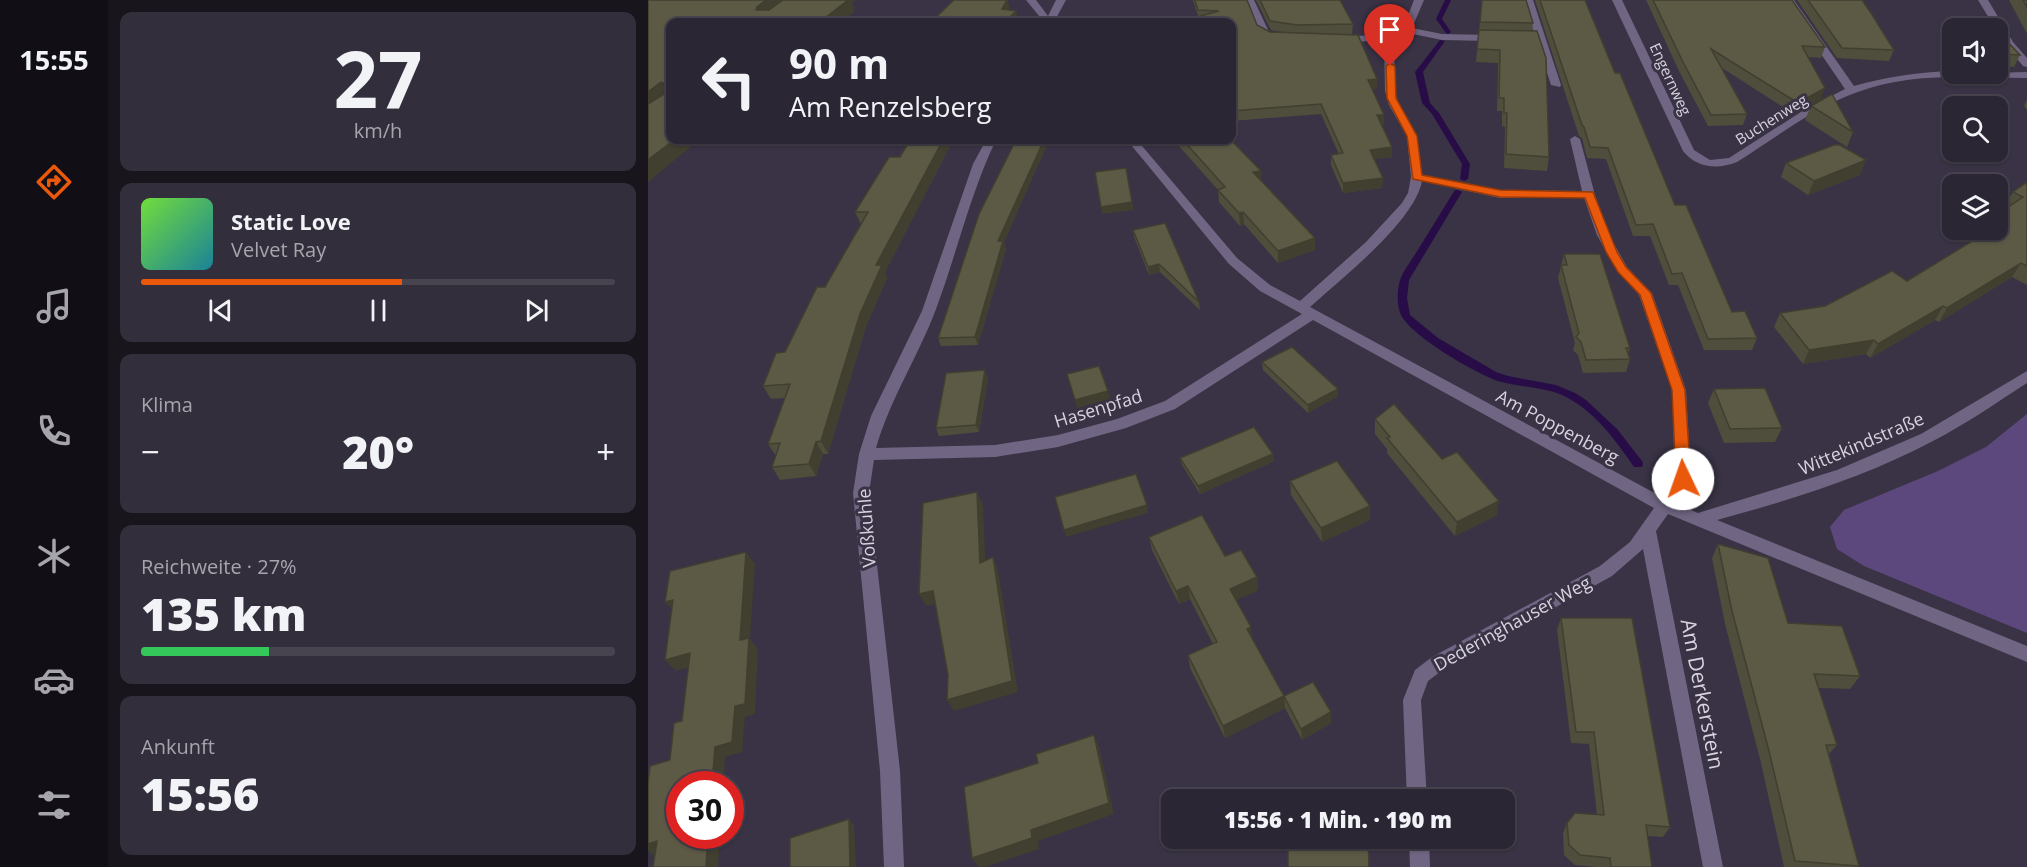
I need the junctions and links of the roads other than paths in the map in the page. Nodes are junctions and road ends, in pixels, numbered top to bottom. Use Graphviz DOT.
graph roads {
  1 [pos="1031,0"];
  2 [pos="1061,0"];
  3 [pos="1249,0"];
  4 [pos="1419,0"];
  5 [pos="1528,0"];
  6 [pos="1617,0"];
  7 [pos="1788,0"];
  8 [pos="1983,0"];
  9 [pos="1046,18"];
  10 [pos="1051,18"];
  11 [pos="1407,30"];
  12 [pos="1389,38"];
  13 [pos="1289,39"];
  14 [pos="1541,39"];
  15 [pos="1333,40"];
  16 [pos="2027,64"];
  17 [pos="2027,75"];
  18 [pos="1556,85"];
  19 [pos="1851,90"];
  20 [pos="1575,139"];
  21 [pos="989,144"];
  22 [pos="1135,144"];
  23 [pos="1707,163"];
  24 [pos="1417,177"];
  25 [pos="1589,195"];
  26 [pos="1307,311"];
  27 [pos="2027,376"];
  28 [pos="867,454"];
  29 [pos="1665,506"];
  30 [pos="1698,519"];
  31 [pos="1648,530"];
  32 [pos="2027,654"];
  33 [pos="1416,789"];
  34 [pos="1419,849"];
  35 [pos="894,867"];
  36 [pos="1420,867"];
  37 [pos="1713,867"];
  1 -- 9 [label="street"];
  2 -- 10 [label="street"];
  3 -- 13 [label="street"];
  4 -- 11 [label="street"];
  5 -- 14 [label="street"];
  6 -- 23 [label="street, Engernweg"];
  7 -- 19 [label="street"];
  8 -- 16 [label="street"];
  11 -- 12 [label="street"];
  11 -- 14 [label="street"];
  12 -- 15 [label="street"];
  12 -- 24 [label="street"];
  14 -- 18 [label="street"];
  17 -- 19 [label="street, Buchenweg"];
  19 -- 23 [label="street, Buchenweg"];
  20 -- 25 [label="street, Dederinghauser Weg"];
  21 -- 28 [label="street, Voßkuhle"];
  22 -- 26 [label="street, Am Poppenberg"];
  24 -- 25 [label="street"];
  24 -- 26 [label="street, Hasenpfad"];
  25 -- 29 [label="street, Dederinghauser Weg"];
  26 -- 28 [label="street, Hasenpfad"];
  26 -- 29 [label="street, Am Poppenberg"];
  27 -- 30 [label="street, Wittekindstraße"];
  28 -- 35 [label="street, Voßkuhle"];
  29 -- 30 [label="street, Am Poppenberg"];
  29 -- 31 [label="street, Dederinghauser Weg"];
  30 -- 32 [label="street, Am Poppenberg"];
  31 -- 33 [label="street, Dederinghauser Weg"];
  31 -- 37 [label="street, Am Derkerstein"];
  34 -- 36 [label="street"];
}
